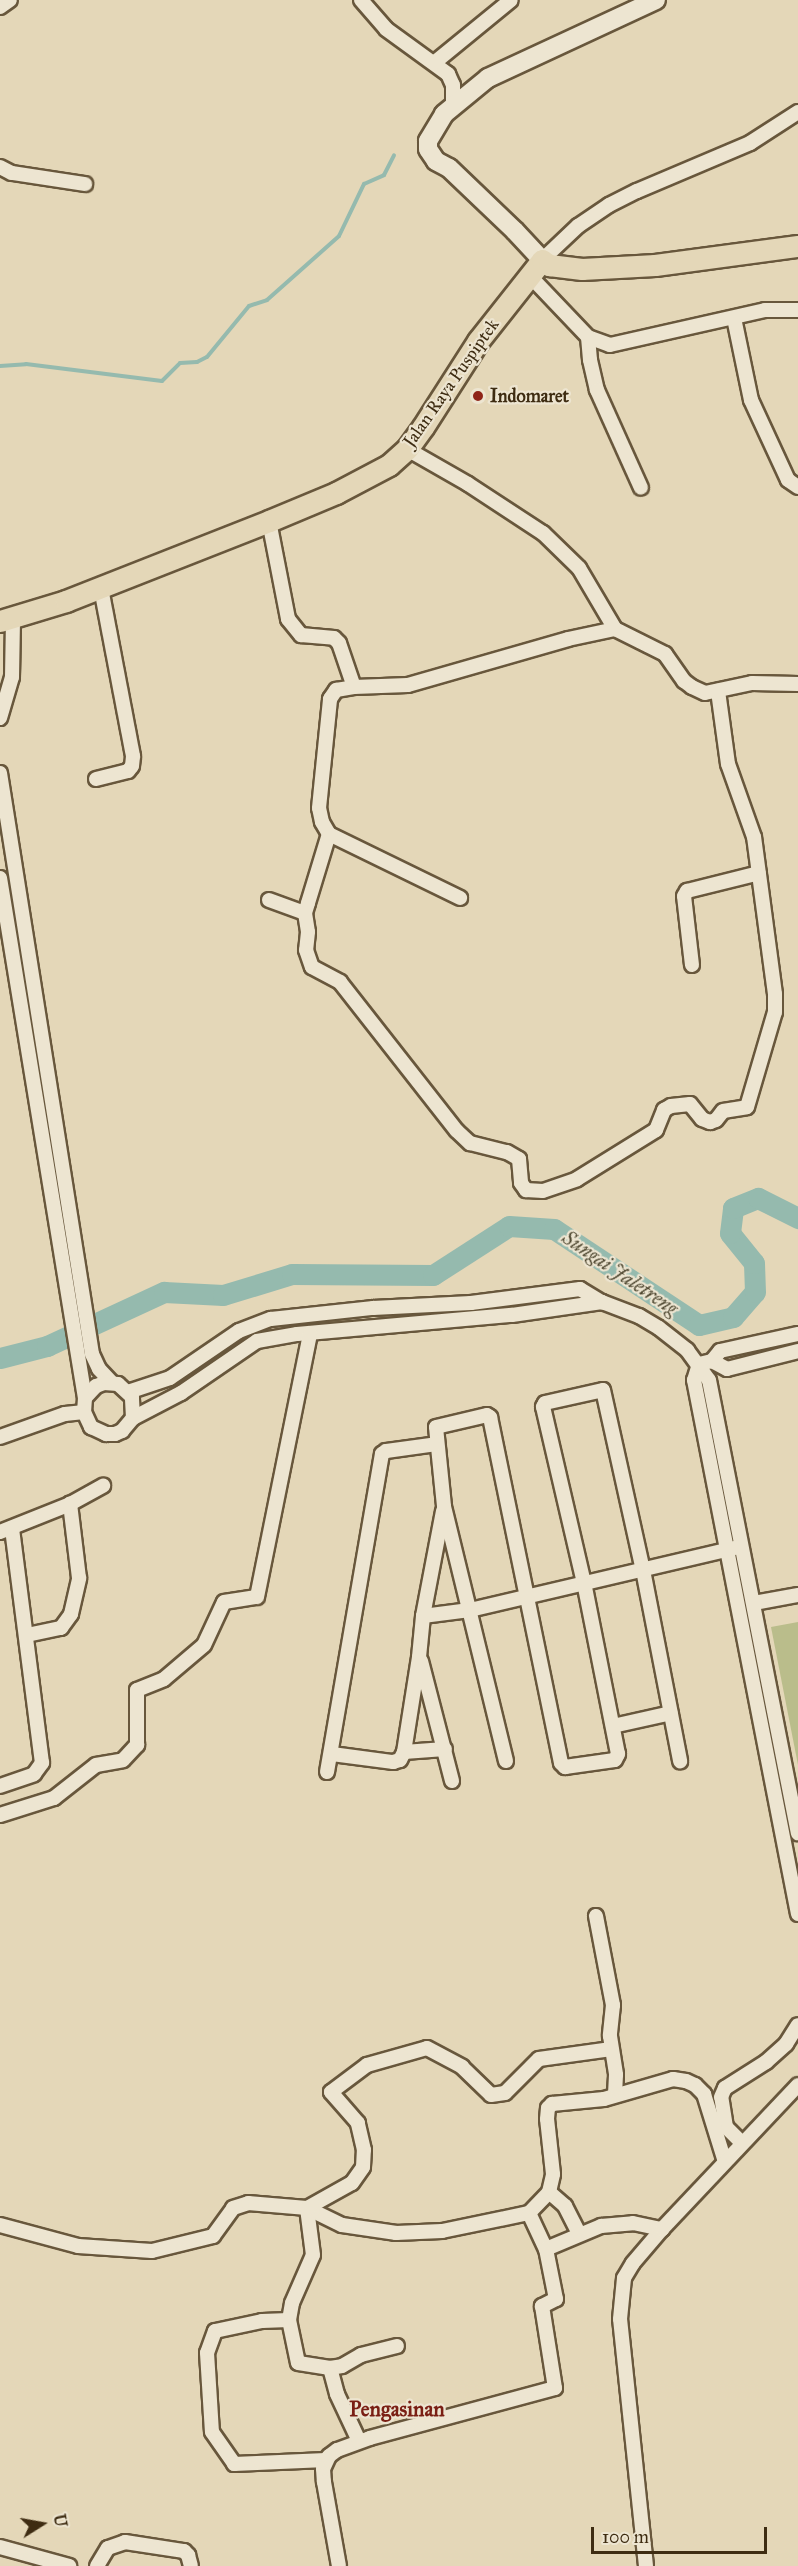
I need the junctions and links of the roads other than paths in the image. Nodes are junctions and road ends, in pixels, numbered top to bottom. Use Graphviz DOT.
graph roads {
  1 [pos="10,0"];
  2 [pos="361,0"];
  3 [pos="511,0"];
  4 [pos="656,0"];
  5 [pos="0,8"];
  6 [pos="434,63"];
  7 [pos="453,105"];
  8 [pos="798,112"];
  9 [pos="0,167"];
  10 [pos="85,184"];
  11 [pos="798,246"];
  12 [pos="536,267"];
  13 [pos="798,310"];
  14 [pos="734,318"];
  15 [pos="588,337"];
  16 [pos="407,449"];
  17 [pos="798,487"];
  18 [pos="641,488"];
  19 [pos="269,521"];
  20 [pos="101,588"];
  21 [pos="7,619"];
  22 [pos="615,629"];
  23 [pos="798,684"];
  24 [pos="354,687"];
  25 [pos="718,691"];
  26 [pos="0,718"];
  27 [pos="0,773"];
  28 [pos="96,779"];
  29 [pos="329,834"];
  30 [pos="759,873"];
  31 [pos="0,878"];
  32 [pos="460,898"];
  33 [pos="269,900"];
  34 [pos="305,913"];
  35 [pos="692,965"];
  36 [pos="508,1297"];
  37 [pos="602,1302"];
  38 [pos="512,1315"];
  39 [pos="310,1333"];
  40 [pos="798,1334"];
  41 [pos="798,1351"];
  42 [pos="706,1363"];
  43 [pos="112,1383"];
  44 [pos="128,1392"];
  45 [pos="85,1405"];
  46 [pos="133,1418"];
  47 [pos="0,1437"];
  48 [pos="437,1444"];
  49 [pos="103,1486"];
  50 [pos="70,1504"];
  51 [pos="444,1506"];
  52 [pos="6,1530"];
  53 [pos="736,1547"];
  54 [pos="643,1570"];
  55 [pos="584,1583"];
  56 [pos="527,1595"];
  57 [pos="798,1595"];
  58 [pos="754,1603"];
  59 [pos="470,1610"];
  60 [pos="423,1616"];
  61 [pos="27,1635"];
  62 [pos="419,1657"];
  63 [pos="760,1676"];
  64 [pos="671,1713"];
  65 [pos="613,1726"];
  66 [pos="445,1749"];
  67 [pos="404,1752"];
  68 [pos="332,1754"];
  69 [pos="506,1761"];
  70 [pos="680,1761"];
  71 [pos="327,1772"];
  72 [pos="452,1781"];
  73 [pos="0,1786"];
  74 [pos="0,1815"];
  75 [pos="798,1833"];
  76 [pos="798,1914"];
  77 [pos="596,1916"];
  78 [pos="798,2025"];
  79 [pos="611,2049"];
  80 [pos="798,2085"];
  81 [pos="615,2095"];
  82 [pos="742,2143"];
  83 [pos="725,2162"];
  84 [pos="549,2192"];
  85 [pos="307,2208"];
  86 [pos="529,2213"];
  87 [pos="0,2225"];
  88 [pos="662,2229"];
  89 [pos="579,2233"];
  90 [pos="546,2248"];
  91 [pos="289,2320"];
  92 [pos="397,2346"];
  93 [pos="330,2368"];
  94 [pos="358,2441"];
  95 [pos="326,2460"];
  96 [pos="0,2547"];
  97 [pos="69,2566"];
  98 [pos="97,2566"];
  99 [pos="191,2566"];
  100 [pos="339,2566"];
  101 [pos="646,2566"];
  1 -- 5 [label="street"];
  2 -- 6 [label="street"];
  3 -- 6 [label="street"];
  4 -- 7 [label="street"];
  6 -- 7 [label="street"];
  7 -- 12 [label="street"];
  8 -- 12 [label="street, Jalan Raya Puspiptek"];
  9 -- 10 [label="street"];
  11 -- 12 [label="main road"];
  12 -- 15 [label="street"];
  12 -- 16 [label="main road, Jalan Raya Puspiptek"];
  13 -- 14 [label="street"];
  14 -- 15 [label="street"];
  14 -- 17 [label="street"];
  15 -- 18 [label="street"];
  16 -- 19 [label="main road, Jalan Raya Puspiptek"];
  16 -- 22 [label="street"];
  19 -- 20 [label="main road, Jalan Raya Puspiptek"];
  19 -- 24 [label="street"];
  20 -- 21 [label="main road, Jalan Raya Puspiptek"];
  20 -- 28 [label="street"];
  21 -- 26 [label="street"];
  22 -- 24 [label="street"];
  22 -- 25 [label="street"];
  23 -- 25 [label="street"];
  24 -- 29 [label="street"];
  25 -- 30 [label="street"];
  27 -- 43 [label="street"];
  29 -- 32 [label="street"];
  29 -- 34 [label="street"];
  30 -- 34 [label="street"];
  30 -- 35 [label="street"];
  31 -- 45 [label="street"];
  33 -- 34 [label="street"];
  36 -- 37 [label="street"];
  36 -- 38 [label="street"];
  36 -- 44 [label="street"];
  37 -- 38 [label="street"];
  37 -- 42 [label="street"];
  38 -- 39 [label="street"];
  39 -- 46 [label="street"];
  39 -- 74 [label="street"];
  40 -- 42 [label="street"];
  41 -- 42 [label="street"];
  42 -- 53 [label="street"];
  43 -- 44 [label="street"];
  43 -- 45 [label="street"];
  44 -- 46 [label="street"];
  45 -- 46 [label="street"];
  45 -- 47 [label="street"];
  48 -- 51 [label="street"];
  48 -- 56 [label="street"];
  48 -- 68 [label="street"];
  49 -- 50 [label="street"];
  50 -- 52 [label="street"];
  50 -- 61 [label="street"];
  51 -- 59 [label="street"];
  51 -- 60 [label="street"];
  52 -- 61 [label="street"];
  53 -- 54 [label="street"];
  53 -- 58 [label="street"];
  53 -- 63 [label="street"];
  54 -- 55 [label="street"];
  54 -- 55 [label="street"];
  54 -- 64 [label="street"];
  55 -- 56 [label="street"];
  55 -- 65 [label="street"];
  56 -- 59 [label="street"];
  56 -- 65 [label="street"];
  57 -- 58 [label="street"];
  58 -- 63 [label="street"];
  59 -- 60 [label="street"];
  59 -- 69 [label="street"];
  60 -- 62 [label="street"];
  61 -- 73 [label="street"];
  62 -- 66 [label="street"];
  62 -- 67 [label="street"];
  63 -- 75 [label="street"];
  63 -- 76 [label="street"];
  64 -- 65 [label="street"];
  64 -- 70 [label="street"];
  66 -- 67 [label="street"];
  66 -- 72 [label="street"];
  67 -- 68 [label="street"];
  68 -- 71 [label="street"];
  77 -- 79 [label="street"];
  78 -- 82 [label="street"];
  79 -- 81 [label="street"];
  79 -- 85 [label="street"];
  80 -- 82 [label="street"];
  81 -- 83 [label="street"];
  81 -- 84 [label="street"];
  82 -- 83 [label="street"];
  83 -- 88 [label="street"];
  84 -- 86 [label="street"];
  84 -- 89 [label="street"];
  85 -- 86 [label="street"];
  85 -- 87 [label="street"];
  85 -- 91 [label="street"];
  86 -- 90 [label="street"];
  88 -- 89 [label="street"];
  88 -- 101 [label="street"];
  89 -- 90 [label="street"];
  90 -- 94 [label="street"];
  91 -- 93 [label="street"];
  91 -- 95 [label="street"];
  92 -- 93 [label="street"];
  93 -- 94 [label="street"];
  94 -- 95 [label="street"];
  95 -- 100 [label="street"];
  96 -- 97 [label="street"];
  98 -- 99 [label="street"];
}
